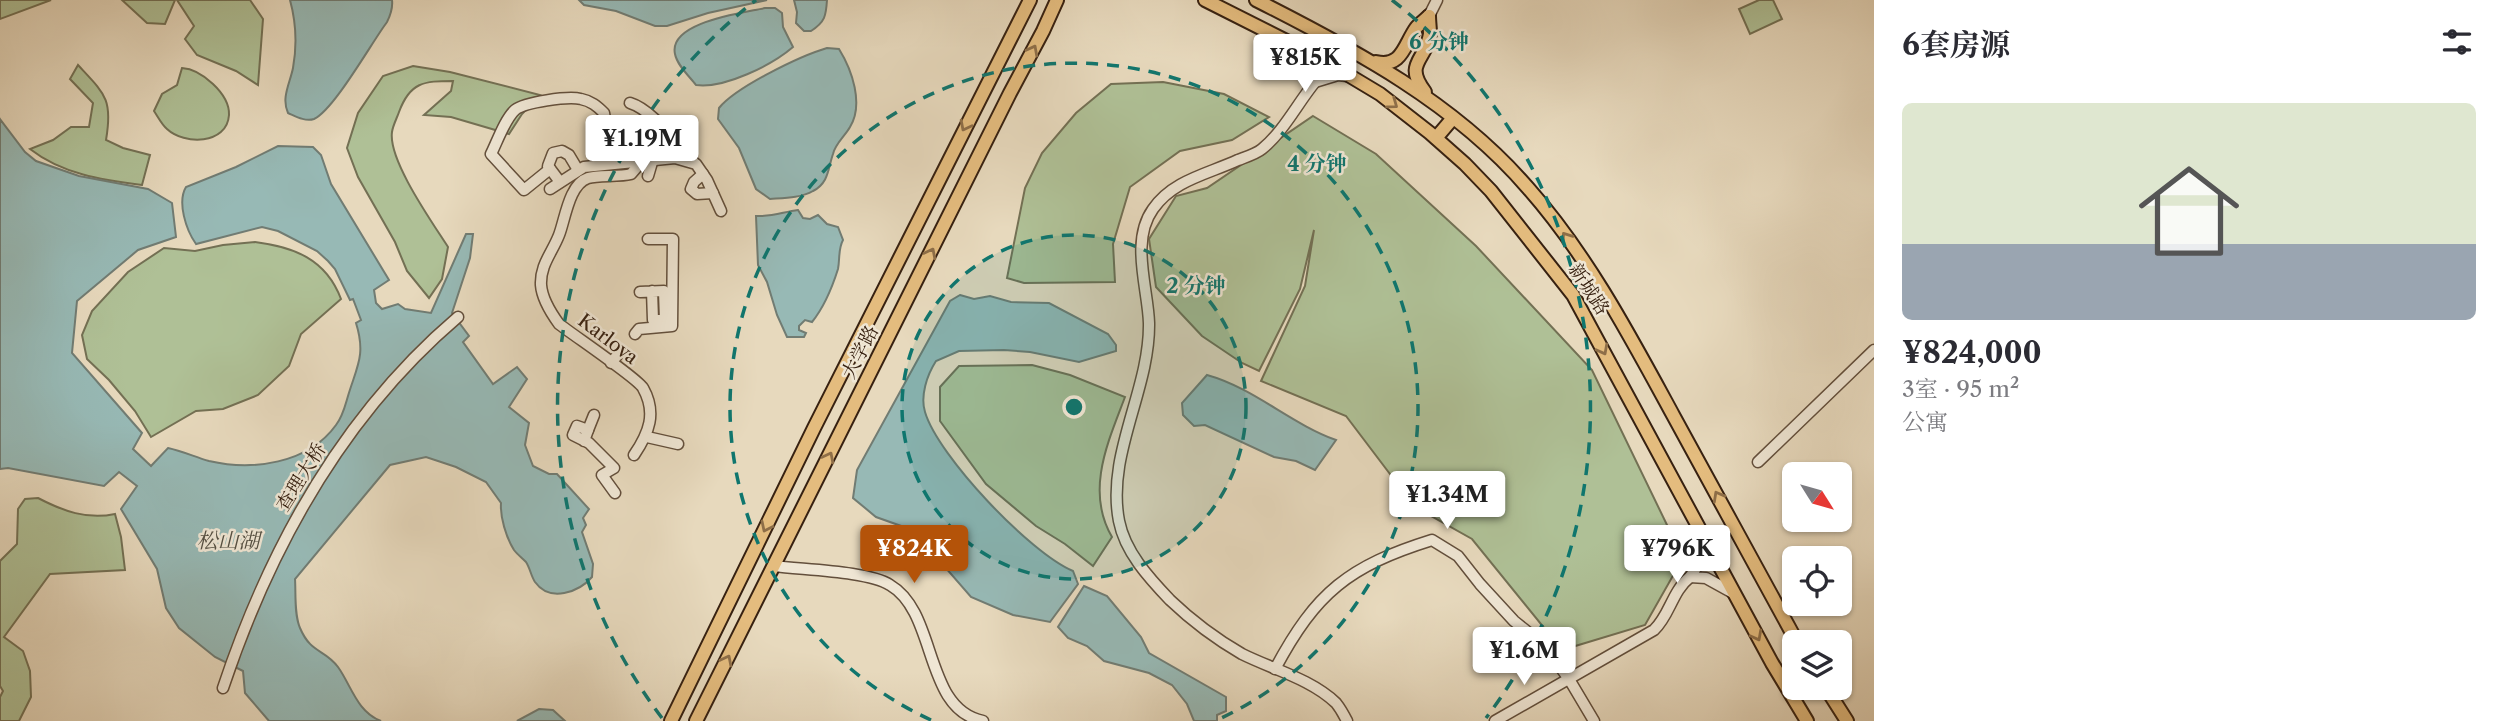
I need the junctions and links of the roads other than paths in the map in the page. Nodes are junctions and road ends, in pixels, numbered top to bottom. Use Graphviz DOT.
graph roads {
  1 [pos="1030,0"];
  2 [pos="1205,0"];
  3 [pos="1256,0"];
  4 [pos="1437,0"];
  5 [pos="1056,2"];
  6 [pos="1429,16"];
  7 [pos="1295,45"];
  8 [pos="1371,61"];
  9 [pos="1352,76"];
  10 [pos="1315,82"];
  11 [pos="630,103"];
  12 [pos="1434,103"];
  13 [pos="1453,118"];
  14 [pos="1436,138"];
  15 [pos="653,159"];
  16 [pos="639,160"];
  17 [pos="601,164"];
  18 [pos="696,164"];
  19 [pos="550,169"];
  20 [pos="578,170"];
  21 [pos="703,174"];
  22 [pos="648,176"];
  23 [pos="560,182"];
  24 [pos="550,189"];
  25 [pos="713,193"];
  26 [pos="721,212"];
  27 [pos="648,239"];
  28 [pos="640,292"];
  29 [pos="458,317"];
  30 [pos="657,326"];
  31 [pos="635,334"];
  32 [pos="1874,350"];
  33 [pos="620,352"];
  34 [pos="849,359"];
  35 [pos="613,369"];
  36 [pos="872,371"];
  37 [pos="594,415"];
  38 [pos="647,437"];
  39 [pos="678,444"];
  40 [pos="634,455"];
  41 [pos="1758,462"];
  42 [pos="615,493"];
  43 [pos="1701,531"];
  44 [pos="774,566"];
  45 [pos="1690,577"];
  46 [pos="1735,594"];
  47 [pos="1790,630"];
  48 [pos="1275,669"];
  49 [pos="1569,679"];
  50 [pos="223,688"];
  51 [pos="1834,700"];
  52 [pos="671,721"];
  53 [pos="696,721"];
  54 [pos="983,721"];
  55 [pos="1347,721"];
  56 [pos="1494,721"];
  57 [pos="1594,721"];
  58 [pos="1807,721"];
  59 [pos="1847,721"];
  1 -- 34 [label="main road, 大学路, one-way"];
  2 -- 7 [label="main road, 新城路"];
  3 -- 8 [label="main road, 新城路"];
  4 -- 6 [label="street"];
  36 -- 5 [label="main road, 大学路, one-way"];
  6 -- 8 [label="main road"];
  6 -- 12 [label="main road"];
  7 -- 9 [label="main road, 新城路"];
  7 -- 10 [label="street"];
  8 -- 12 [label="main road, 新城路"];
  9 -- 10 [label="street"];
  9 -- 14 [label="main road, 新城路, one-way"];
  10 -- 48 [label="street"];
  11 -- 18 [label="street"];
  12 -- 13 [label="main road, 新城路"];
  13 -- 14 [label="main road"];
  47 -- 13 [label="main road, 新城路, one-way"];
  14 -- 43 [label="main road, 新城路, one-way"];
  15 -- 16 [label="street"];
  15 -- 18 [label="street"];
  15 -- 22 [label="street"];
  16 -- 17 [label="street"];
  16 -- 35 [label="street, Karlova"];
  17 -- 19 [label="street"];
  17 -- 20 [label="street"];
  18 -- 21 [label="street"];
  19 -- 20 [label="street"];
  19 -- 23 [label="street"];
  20 -- 23 [label="street"];
  21 -- 25 [label="street"];
  21 -- 25 [label="street"];
  23 -- 24 [label="street"];
  25 -- 26 [label="street"];
  27 -- 30 [label="street"];
  28 -- 30 [label="street"];
  29 -- 50 [label="street, 查理大桥"];
  30 -- 31 [label="street"];
  32 -- 41 [label="street"];
  33 -- 35 [label="street"];
  34 -- 36 [label="main road"];
  34 -- 52 [label="main road, 大学路, one-way"];
  35 -- 38 [label="street, Karlova"];
  44 -- 36 [label="main road, 大学路, one-way"];
  37 -- 42 [label="street"];
  38 -- 39 [label="street"];
  38 -- 40 [label="street"];
  43 -- 45 [label="street"];
  43 -- 46 [label="main road, 新城路"];
  53 -- 44 [label="main road, 大学路, one-way"];
  44 -- 54 [label="street"];
  45 -- 46 [label="street"];
  45 -- 49 [label="street"];
  46 -- 58 [label="main road, 新城路, one-way"];
  48 -- 49 [label="street"];
  48 -- 55 [label="street"];
  49 -- 56 [label="street"];
  49 -- 57 [label="street"];
  51 -- 59 [label="main road"];
}
